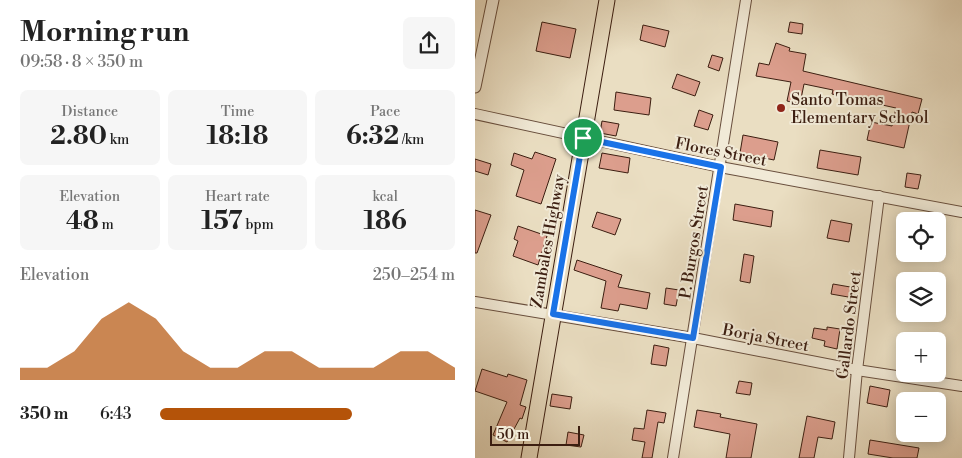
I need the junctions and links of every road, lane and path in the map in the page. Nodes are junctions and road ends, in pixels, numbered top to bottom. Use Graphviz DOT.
graph roads {
  1 [pos="493,0"];
  2 [pos="607,0"];
  3 [pos="747,0"];
  4 [pos="475,87"];
  5 [pos="475,114"];
  6 [pos="583,138"];
  7 [pos="721,167"];
  8 [pos="879,196"];
  9 [pos="962,212"];
  10 [pos="475,302"];
  11 [pos="553,314"];
  12 [pos="693,338"];
  13 [pos="857,370"];
  14 [pos="962,386"];
  15 [pos="529,458"];
  16 [pos="673,458"];
  17 [pos="849,458"];
  1 -- 4 [label="street"];
  2 -- 6 [label="main road, Zambales Highway"];
  3 -- 7 [label="street, P. Burgos Street"];
  5 -- 6 [label="street, Flores Street"];
  6 -- 7 [label="street, Flores Street"];
  6 -- 11 [label="main road, Zambales Highway"];
  7 -- 8 [label="street, Flores Street"];
  7 -- 12 [label="street, P. Burgos Street"];
  8 -- 9 [label="street, Flores Street"];
  8 -- 13 [label="street, Gallardo Street"];
  10 -- 11 [label="street, Borja Street"];
  11 -- 12 [label="street, Borja Street"];
  11 -- 15 [label="main road, Zambales Highway"];
  12 -- 13 [label="street, Borja Street"];
  12 -- 16 [label="street, P. Burgos Street"];
  13 -- 14 [label="street, Borja Street"];
  13 -- 17 [label="street, Gallardo Street"];
}
